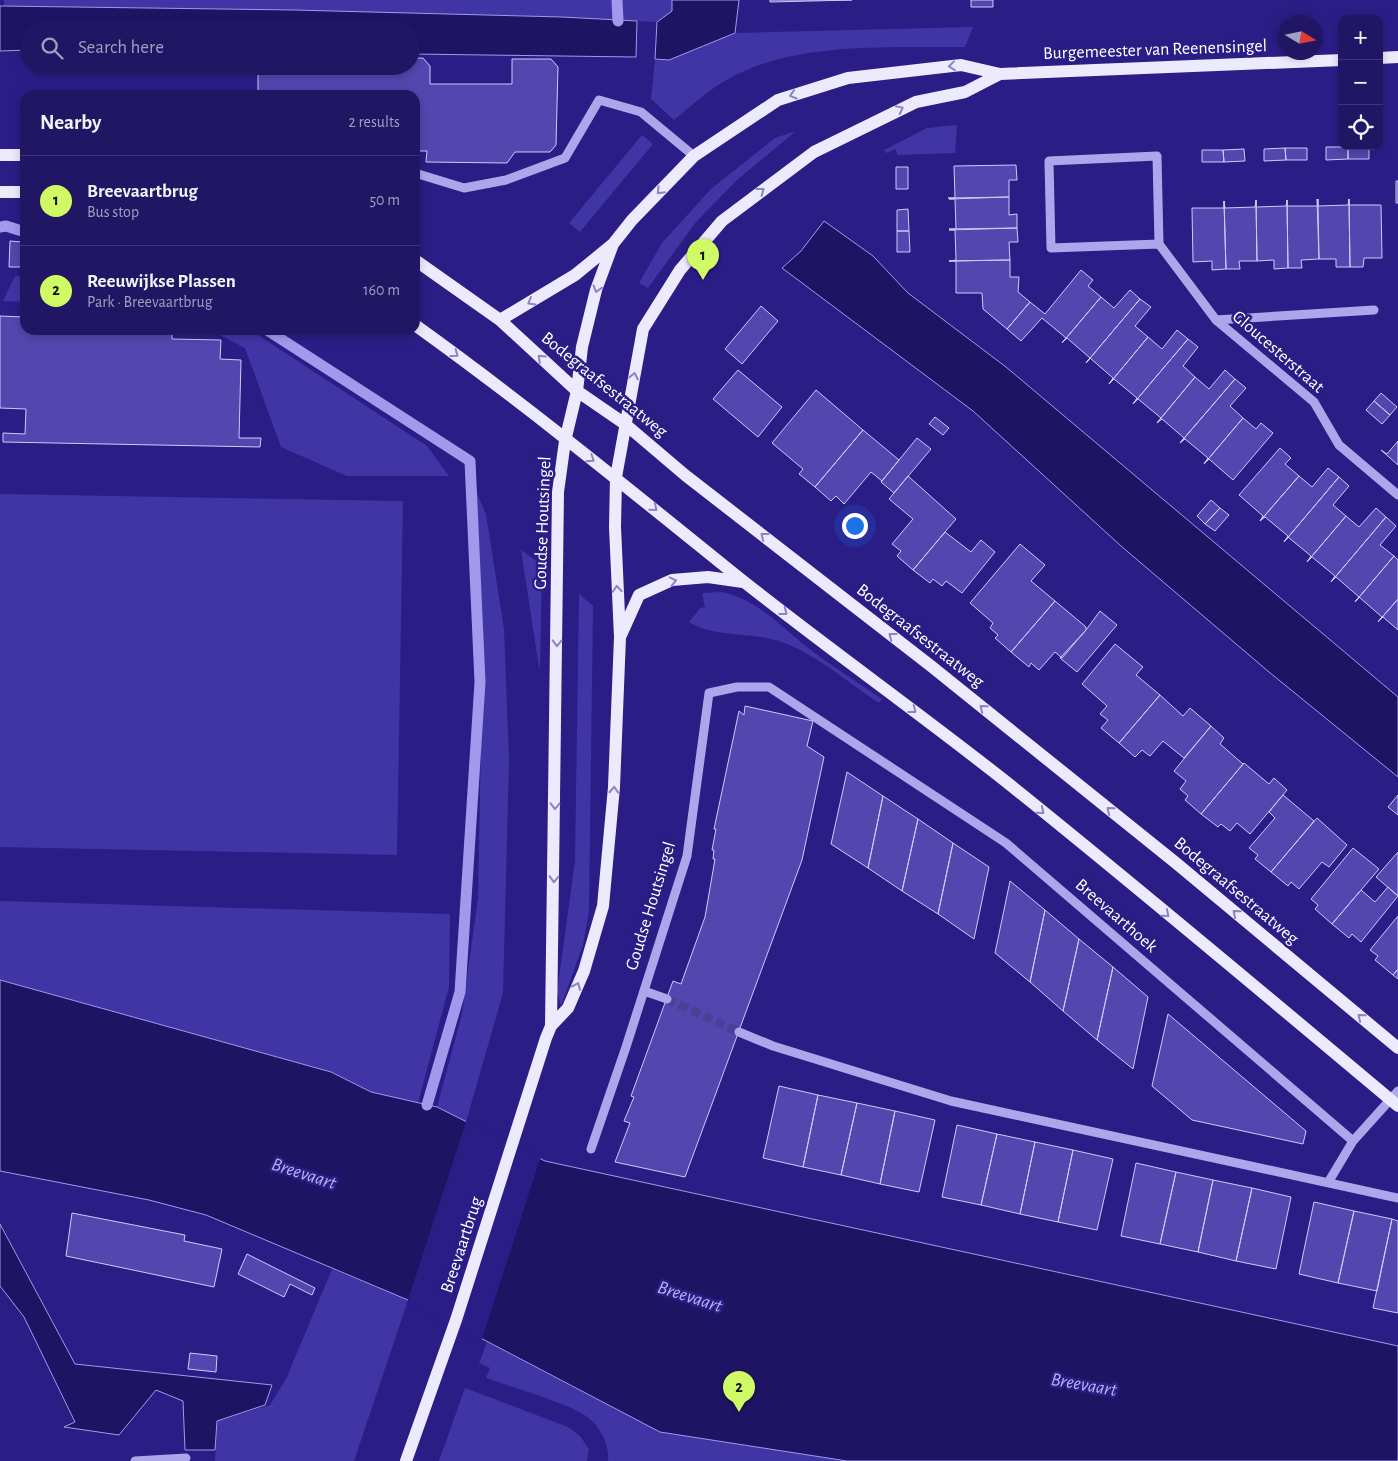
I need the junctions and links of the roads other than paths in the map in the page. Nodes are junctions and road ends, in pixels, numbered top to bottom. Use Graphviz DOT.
graph roads {
  1 [pos="1383,58"];
  2 [pos="1398,58"];
  3 [pos="1338,60"];
  4 [pos="1000,74"];
  5 [pos="0,155"];
  6 [pos="20,155"];
  7 [pos="694,156"];
  8 [pos="420,175"];
  9 [pos="0,192"];
  10 [pos="20,192"];
  11 [pos="613,244"];
  12 [pos="1159,244"];
  13 [pos="420,264"];
  14 [pos="1374,310"];
  15 [pos="500,320"];
  16 [pos="1216,320"];
  17 [pos="420,329"];
  18 [pos="577,391"];
  19 [pos="625,424"];
  20 [pos="565,441"];
  21 [pos="616,477"];
  22 [pos="1398,495"];
  23 [pos="745,582"];
  24 [pos="620,637"];
  25 [pos="842,735"];
  26 [pos="644,992"];
  27 [pos="667,999"];
  28 [pos="549,1032"];
  29 [pos="739,1032"];
  30 [pos="1398,1048"];
  31 [pos="1395,1099"];
  32 [pos="1354,1141"];
  33 [pos="591,1149"];
  34 [pos="1329,1181"];
  35 [pos="1398,1198"];
  36 [pos="186,1458"];
  37 [pos="134,1461"];
  38 [pos="406,1461"];
  1 -- 2 [label="main road"];
  3 -- 4 [label="main road, Burgemeester van Reenensingel"];
  4 -- 7 [label="main road, Burgemeester van Reenensingel, one-way"];
  19 -- 4 [label="main road, Burgemeester van Reenensingel, one-way"];
  5 -- 6 [label="main road"];
  7 -- 8 [label="street"];
  7 -- 11 [label="main road, Burgemeester van Reenensingel, one-way"];
  9 -- 10 [label="main road"];
  11 -- 15 [label="main road, one-way"];
  11 -- 18 [label="main road, Burgemeester van Reenensingel, one-way"];
  12 -- 12 [label="street"];
  12 -- 16 [label="street, Gloucesterstraat"];
  13 -- 15 [label="main road, Bodegraafsestraatweg"];
  14 -- 16 [label="street, Gloucesterstraat"];
  18 -- 15 [label="main road, Bodegraafsestraatweg, one-way"];
  16 -- 22 [label="street, Gloucesterstraat"];
  17 -- 20 [label="main road, one-way"];
  18 -- 19 [label="main road, Bodegraafsestraatweg"];
  18 -- 20 [label="main road, Burgemeester van Reenensingel"];
  19 -- 21 [label="main road, Burgemeester van Reenensingel"];
  30 -- 19 [label="main road, Bodegraafsestraatweg, one-way"];
  20 -- 21 [label="main road, one-way"];
  20 -- 28 [label="main road, Goudse Houtsingel, one-way"];
  21 -- 23 [label="main road, one-way"];
  24 -- 21 [label="main road, one-way"];
  24 -- 23 [label="main road, one-way"];
  23 -- 31 [label="main road, one-way"];
  28 -- 24 [label="main road, one-way"];
  25 -- 26 [label="street, Goudse Houtsingel"];
  25 -- 32 [label="street, Breevaarthoek"];
  26 -- 27 [label="street"];
  26 -- 33 [label="street, Goudse Houtsingel"];
  28 -- 38 [label="main road, Breevaartbrug"];
  29 -- 34 [label="street"];
  31 -- 32 [label="street"];
  32 -- 34 [label="street"];
  34 -- 35 [label="street"];
  36 -- 37 [label="street"];
}
